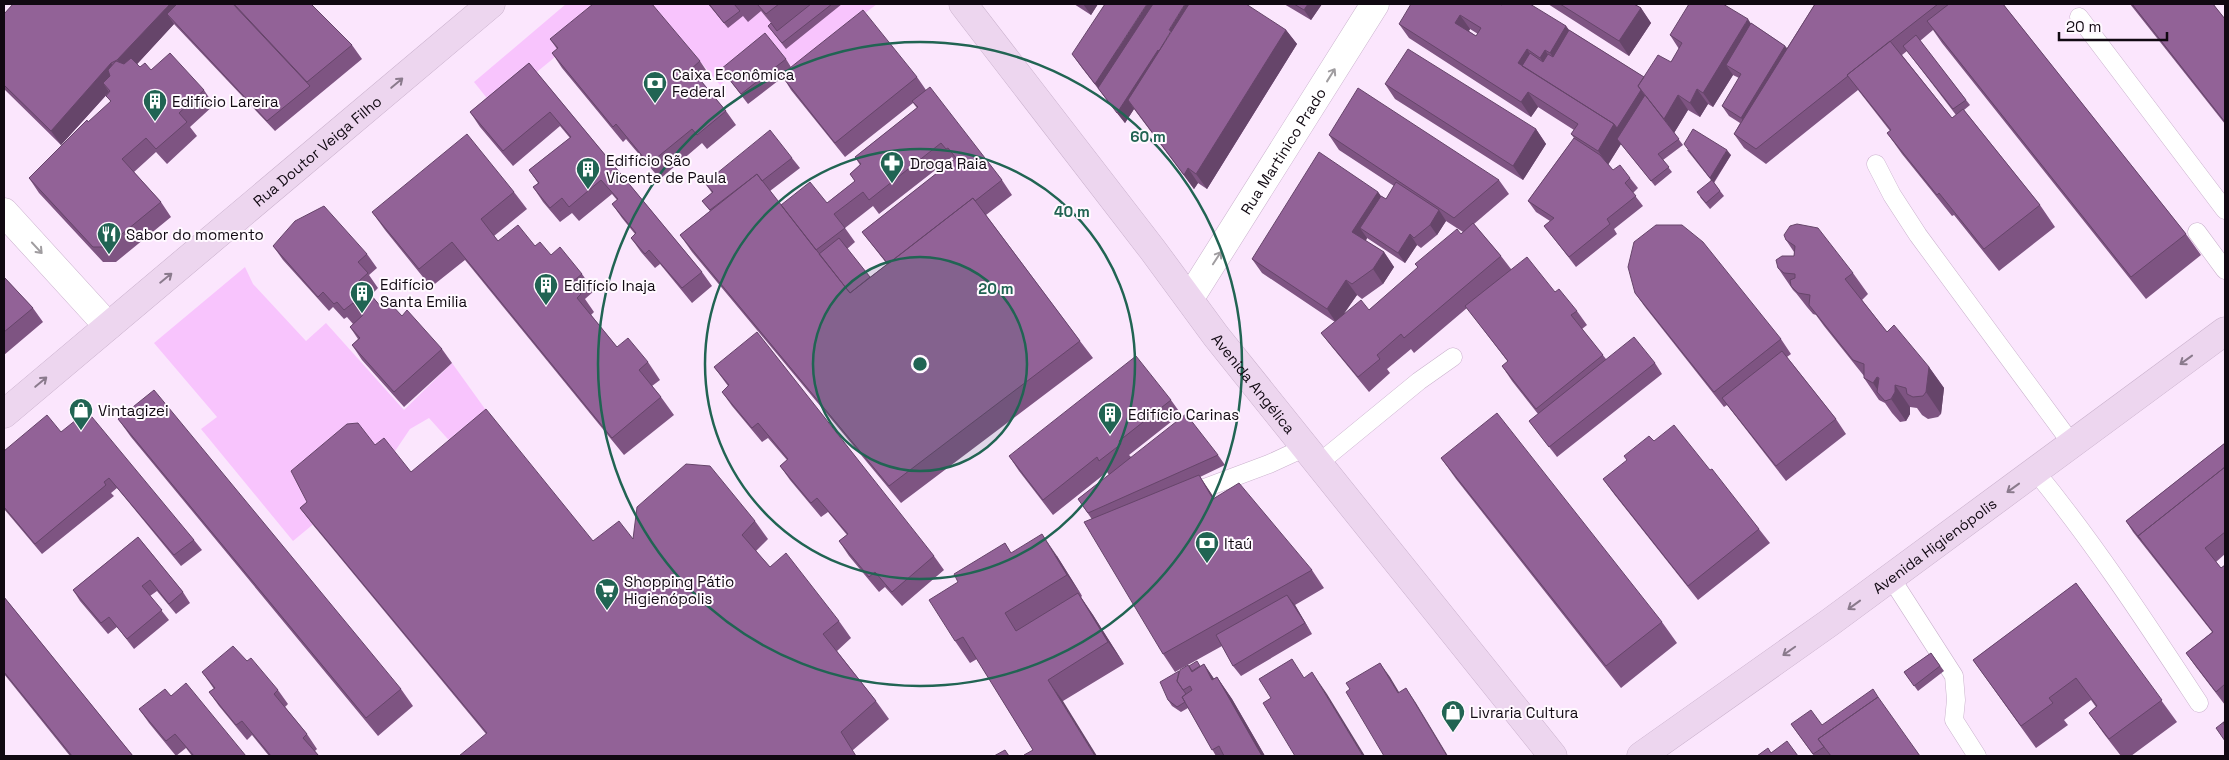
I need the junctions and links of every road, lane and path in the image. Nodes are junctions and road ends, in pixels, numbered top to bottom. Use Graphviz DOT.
graph roads {
  1 [pos="490,4"];
  2 [pos="963,4"];
  3 [pos="1375,4"];
  4 [pos="2079,17"];
  5 [pos="1876,164"];
  6 [pos="2225,210"];
  7 [pos="4,212"];
  8 [pos="2197,232"];
  9 [pos="2225,270"];
  10 [pos="1190,298"];
  11 [pos="108,326"];
  12 [pos="2225,331"];
  13 [pos="1453,357"];
  14 [pos="4,414"];
  15 [pos="2072,444"];
  16 [pos="1313,455"];
  17 [pos="2035,471"];
  18 [pos="1173,501"];
  19 [pos="1890,578"];
  20 [pos="2199,702"];
  21 [pos="1553,756"];
  22 [pos="1641,756"];
  23 [pos="1978,756"];
  11 -- 1 [label="street, Rua Doutor Veiga Filho, one-way"];
  2 -- 10 [label="street, Avenida Angélica"];
  10 -- 3 [label="street, Rua Martinico Prado, one-way"];
  4 -- 6 [label="lane"];
  5 -- 15 [label="lane"];
  7 -- 11 [label="street, one-way"];
  8 -- 9 [label="lane"];
  10 -- 16 [label="street, Avenida Angélica"];
  14 -- 11 [label="street, Rua Doutor Veiga Filho, one-way"];
  12 -- 15 [label="street, Avenida Higienópolis, one-way"];
  13 -- 16 [label="lane"];
  15 -- 17 [label="street, Avenida Higienópolis"];
  16 -- 18 [label="lane"];
  16 -- 21 [label="street, Avenida Angélica"];
  17 -- 19 [label="street, Avenida Higienópolis, one-way"];
  17 -- 20 [label="lane"];
  19 -- 22 [label="street, Avenida Higienópolis, one-way"];
  19 -- 23 [label="lane"];
}
